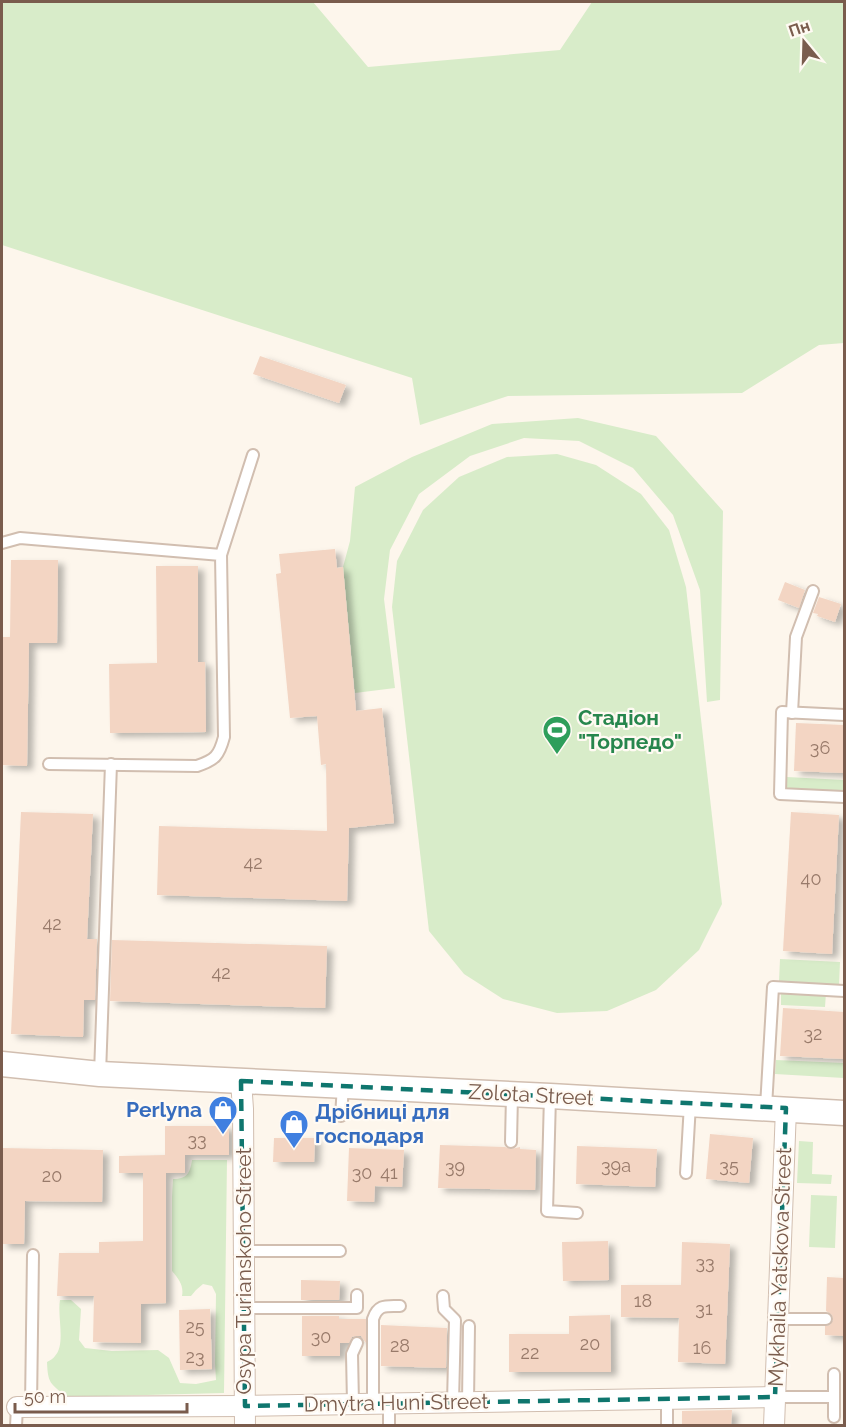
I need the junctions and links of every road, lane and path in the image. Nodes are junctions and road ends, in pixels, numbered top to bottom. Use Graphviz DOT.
graph roads {
  1 [pos="253,456"];
  2 [pos="2,543"];
  3 [pos="221,555"];
  4 [pos="813,591"];
  5 [pos="792,713"];
  6 [pos="844,716"];
  7 [pos="49,764"];
  8 [pos="111,764"];
  9 [pos="844,797"];
  10 [pos="844,991"];
  11 [pos="2,1064"];
  12 [pos="100,1074"];
  13 [pos="241,1080"];
  14 [pos="343,1086"];
  15 [pos="512,1095"];
  16 [pos="550,1096"];
  17 [pos="690,1104"];
  18 [pos="776,1108"];
  19 [pos="844,1113"];
  20 [pos="341,1116"];
  21 [pos="511,1142"];
  22 [pos="686,1173"];
  23 [pos="577,1213"];
  24 [pos="244,1251"];
  25 [pos="340,1251"];
  26 [pos="33,1255"];
  27 [pos="357,1295"];
  28 [pos="443,1296"];
  29 [pos="400,1306"];
  30 [pos="244,1308"];
  31 [pos="778,1319"];
  32 [pos="825,1319"];
  33 [pos="469,1326"];
  34 [pos="357,1343"];
  35 [pos="834,1374"];
  36 [pos="775,1397"];
  37 [pos="834,1397"];
  38 [pos="668,1399"];
  39 [pos="460,1402"];
  40 [pos="353,1403"];
  41 [pos="381,1403"];
  42 [pos="245,1406"];
  43 [pos="21,1413"];
  44 [pos="834,1417"];
  45 [pos="245,1425"];
  46 [pos="389,1425"];
  47 [pos="667,1425"];
  48 [pos="774,1425"];
  1 -- 3 [label="lane"];
  2 -- 3 [label="lane"];
  3 -- 8 [label="lane"];
  4 -- 5 [label="lane"];
  5 -- 6 [label="lane"];
  5 -- 9 [label="lane"];
  7 -- 8 [label="lane"];
  8 -- 12 [label="lane"];
  10 -- 18 [label="lane"];
  11 -- 12 [label="street, Zolota Street"];
  12 -- 13 [label="street, Zolota Street"];
  13 -- 14 [label="street, Zolota Street"];
  13 -- 24 [label="street, Osypa Turianskoho Street"];
  14 -- 15 [label="street, Zolota Street"];
  14 -- 20 [label="lane"];
  15 -- 16 [label="street, Zolota Street"];
  15 -- 21 [label="lane"];
  16 -- 17 [label="street, Zolota Street"];
  16 -- 23 [label="lane"];
  17 -- 18 [label="street, Zolota Street"];
  17 -- 22 [label="lane"];
  18 -- 19 [label="street, Zolota Street"];
  18 -- 31 [label="street, Mykhaila Yatskova Street"];
  24 -- 25 [label="lane"];
  24 -- 30 [label="street, Osypa Turianskoho Street"];
  26 -- 43 [label="lane"];
  27 -- 30 [label="lane"];
  28 -- 39 [label="lane"];
  29 -- 41 [label="lane"];
  30 -- 42 [label="street, Osypa Turianskoho Street"];
  31 -- 32 [label="lane"];
  31 -- 36 [label="street, Mykhaila Yatskova Street"];
  33 -- 39 [label="lane"];
  34 -- 40 [label="lane"];
  35 -- 37 [label="lane"];
  36 -- 37 [label="lane"];
  36 -- 38 [label="street, Dmytra Huni Street"];
  36 -- 48 [label="street, Mykhaila Yatskova Street"];
  37 -- 44 [label="lane"];
  38 -- 39 [label="street, Dmytra Huni Street"];
  38 -- 47 [label="lane"];
  39 -- 41 [label="street, Dmytra Huni Street"];
  40 -- 41 [label="street, Dmytra Huni Street"];
  40 -- 42 [label="street, Dmytra Huni Street"];
  41 -- 46 [label="lane"];
  42 -- 43 [label="street, Dmytra Huni Street"];
  42 -- 45 [label="street, Osypa Turianskoho Street"];
}
